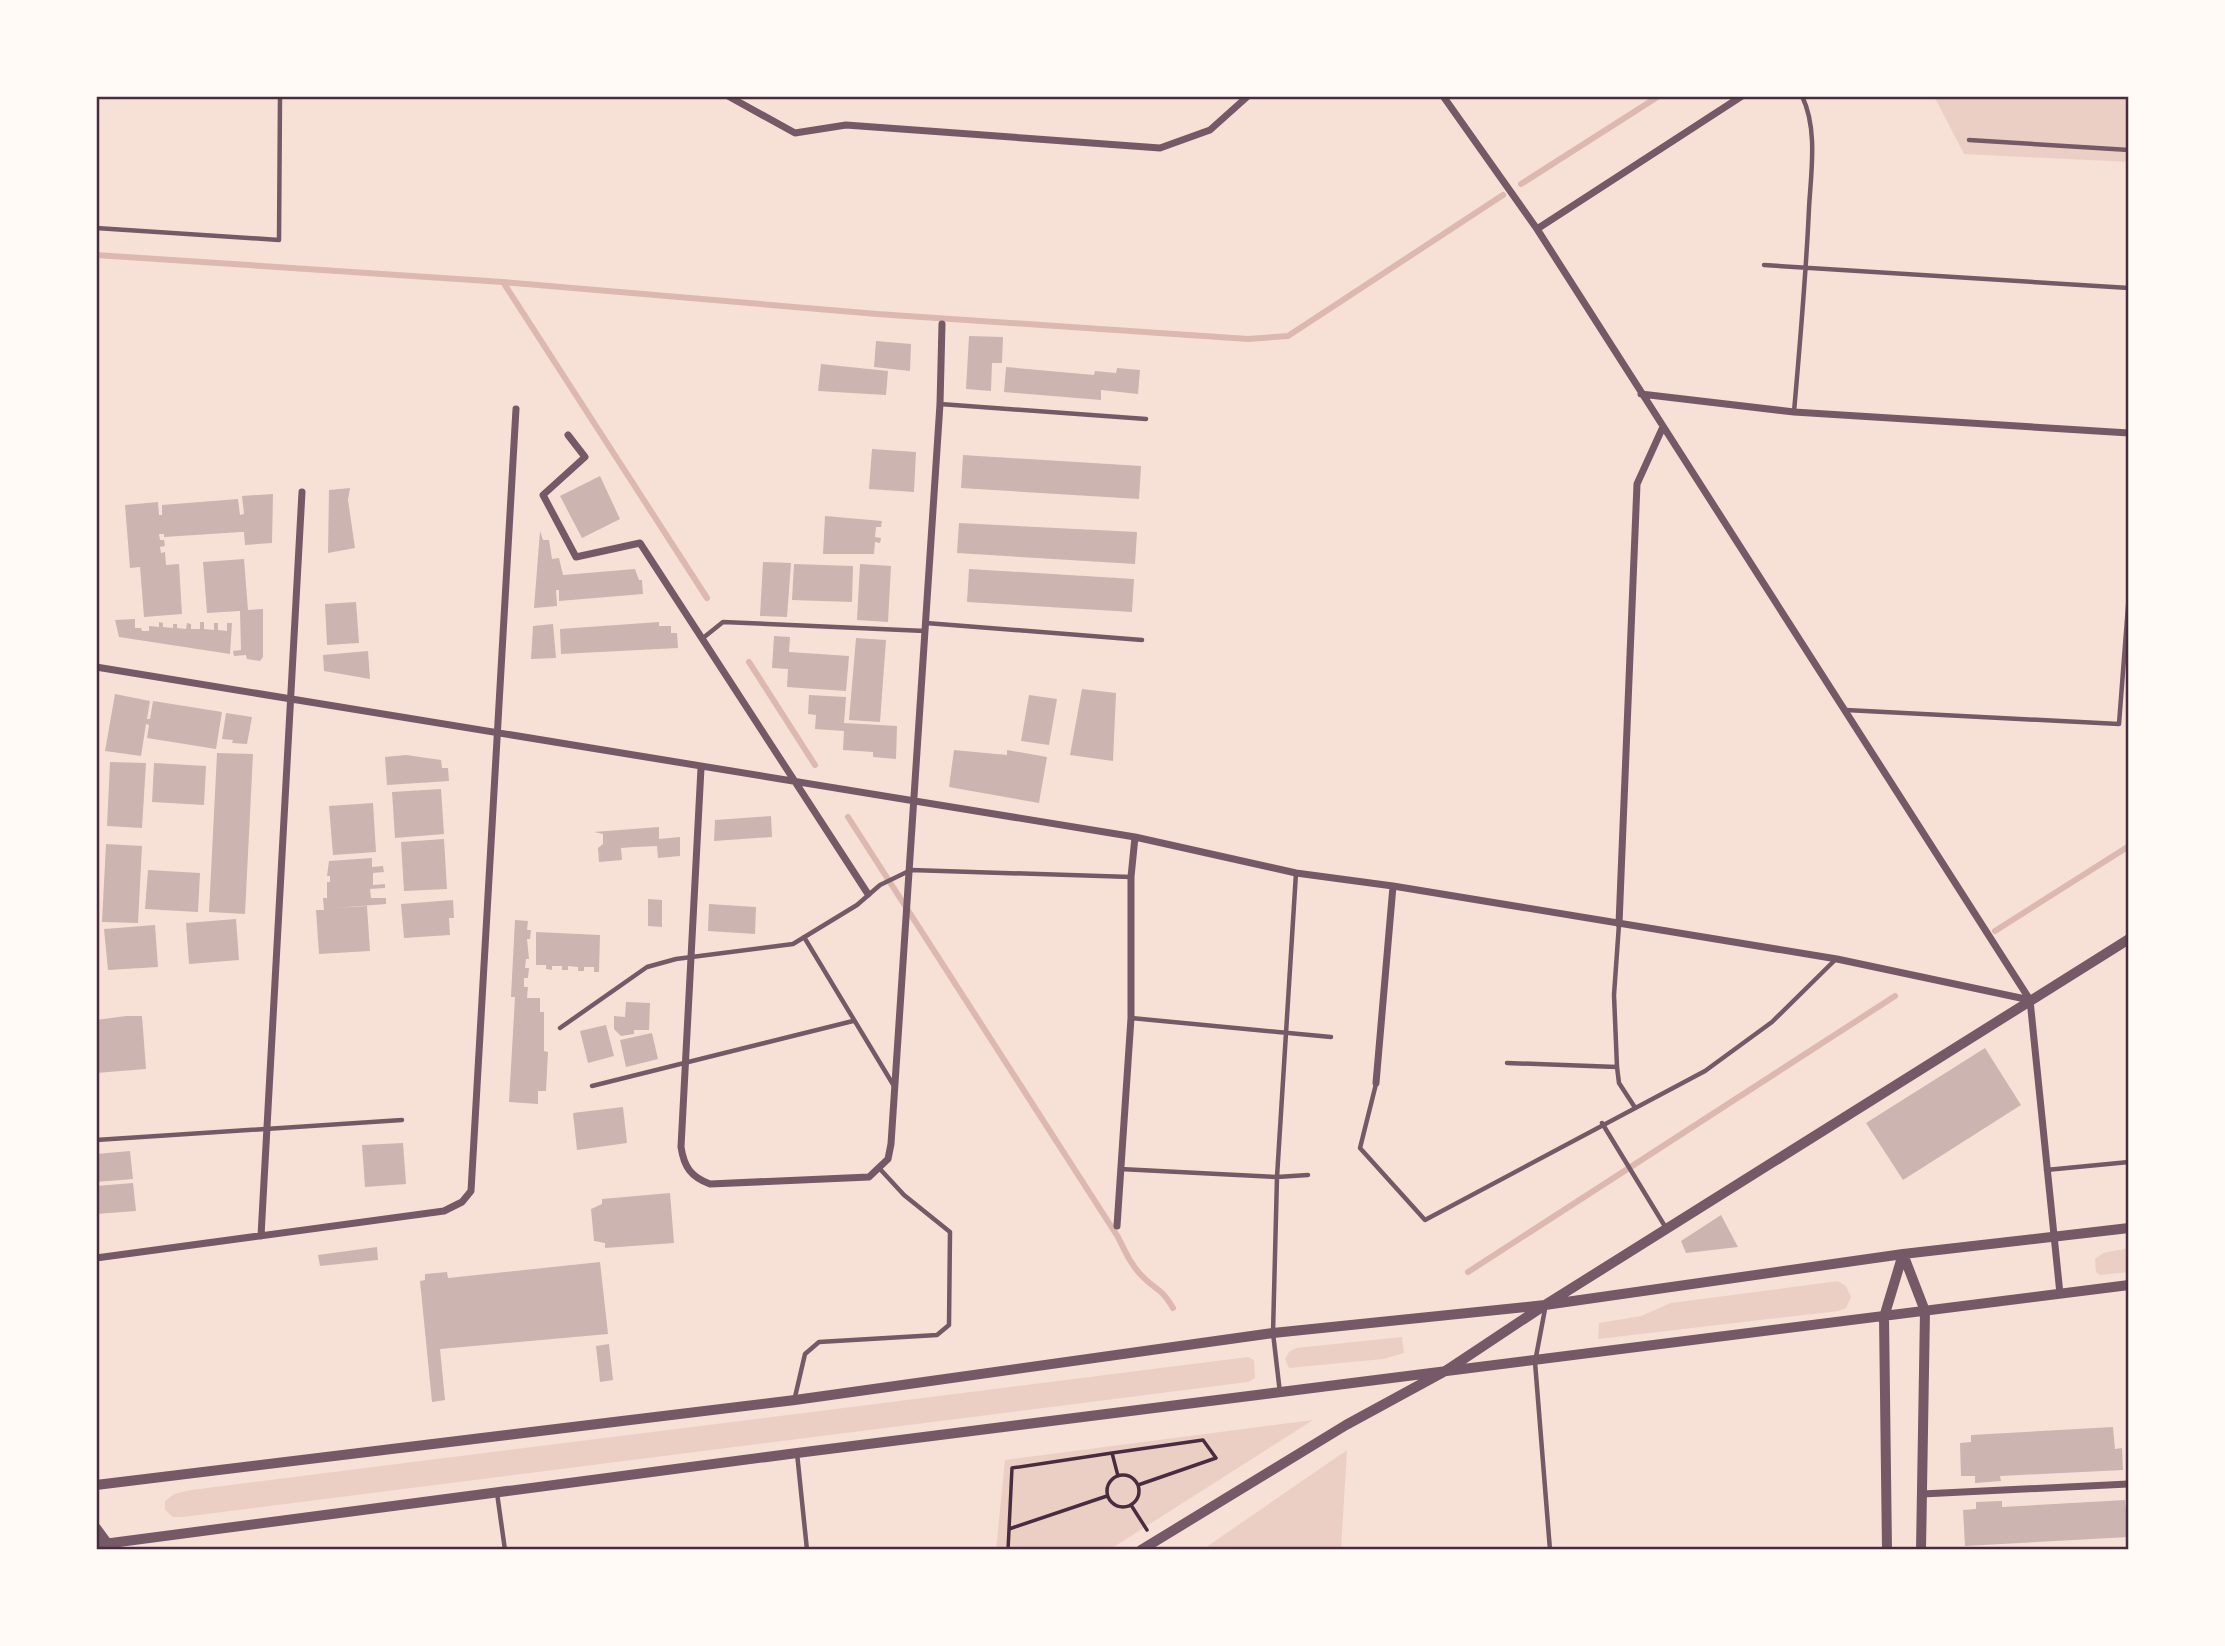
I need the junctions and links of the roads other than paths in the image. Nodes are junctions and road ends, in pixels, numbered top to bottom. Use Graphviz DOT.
graph roads {
  1 [pos="280,96"];
  2 [pos="728,96"];
  3 [pos="1248,96"];
  4 [pos="1443,96"];
  5 [pos="1742,96"];
  6 [pos="1802,96"];
  7 [pos="1969,140"];
  8 [pos="2129,150"];
  9 [pos="96,228"];
  10 [pos="1536,229"];
  11 [pos="1765,265"];
  12 [pos="1806,269"];
  13 [pos="2129,288"];
  14 [pos="942,324"];
  15 [pos="1641,394"];
  16 [pos="940,404"];
  17 [pos="516,409"];
  18 [pos="1794,412"];
  19 [pos="1146,419"];
  20 [pos="1662,429"];
  21 [pos="2129,432"];
  22 [pos="568,435"];
  23 [pos="302,492"];
  24 [pos="2129,593"];
  25 [pos="925,627"];
  26 [pos="702,639"];
  27 [pos="1142,640"];
  28 [pos="96,667"];
  29 [pos="290,700"];
  30 [pos="1845,710"];
  31 [pos="497,735"];
  32 [pos="701,768"];
  33 [pos="796,783"];
  34 [pos="914,803"];
  35 [pos="1135,837"];
  36 [pos="911,870"];
  37 [pos="1296,873"];
  38 [pos="1131,877"];
  39 [pos="1393,886"];
  40 [pos="868,894"];
  41 [pos="1619,924"];
  42 [pos="804,937"];
  43 [pos="2129,939"];
  44 [pos="691,958"];
  45 [pos="1837,958"];
  46 [pos="2030,1000"];
  47 [pos="1131,1018"];
  48 [pos="853,1021"];
  49 [pos="560,1028"];
  50 [pos="1284,1034"];
  51 [pos="1331,1037"];
  52 [pos="1507,1063"];
  53 [pos="685,1064"];
  54 [pos="1617,1067"];
  55 [pos="1376,1083"];
  56 [pos="592,1086"];
  57 [pos="894,1087"];
  58 [pos="1634,1106"];
  59 [pos="402,1119"];
  60 [pos="1602,1123"];
  61 [pos="266,1128"];
  62 [pos="96,1140"];
  63 [pos="2129,1162"];
  64 [pos="880,1169"];
  65 [pos="1119,1169"];
  66 [pos="2045,1170"];
  67 [pos="1308,1175"];
  68 [pos="1277,1177"];
  69 [pos="1117,1226"];
  70 [pos="2129,1228"];
  71 [pos="1666,1229"];
  72 [pos="261,1236"];
  73 [pos="2053,1238"];
  74 [pos="1903,1254"];
  75 [pos="96,1258"];
  76 [pos="2129,1286"];
  77 [pos="2060,1294"];
  78 [pos="1545,1305"];
  79 [pos="1924,1311"];
  80 [pos="1884,1317"];
  81 [pos="1273,1333"];
  82 [pos="1535,1362"];
  83 [pos="1447,1370"];
  84 [pos="1280,1393"];
  85 [pos="794,1400"];
  86 [pos="797,1453"];
  87 [pos="2128,1484"];
  88 [pos="96,1485"];
  89 [pos="496,1493"];
  90 [pos="1922,1494"];
  91 [pos="96,1528"];
  92 [pos="96,1545"];
  93 [pos="110,1546"];
  94 [pos="505,1550"];
  95 [pos="807,1550"];
  96 [pos="1141,1550"];
  97 [pos="1550,1550"];
  98 [pos="1887,1550"];
  99 [pos="1921,1550"];
  1 -- 9 [label="lane"];
  2 -- 3 [label="street"];
  4 -- 10 [label="street"];
  5 -- 10 [label="street"];
  6 -- 12 [label="lane"];
  7 -- 8 [label="lane"];
  10 -- 15 [label="street"];
  11 -- 12 [label="lane"];
  12 -- 13 [label="lane"];
  12 -- 18 [label="lane"];
  14 -- 16 [label="street"];
  15 -- 18 [label="street"];
  15 -- 20 [label="street"];
  16 -- 19 [label="lane"];
  16 -- 25 [label="street"];
  17 -- 31 [label="street"];
  18 -- 21 [label="street"];
  20 -- 30 [label="street"];
  20 -- 41 [label="street"];
  22 -- 26 [label="street"];
  23 -- 29 [label="street"];
  24 -- 30 [label="lane"];
  25 -- 26 [label="lane"];
  25 -- 27 [label="lane"];
  25 -- 34 [label="street"];
  26 -- 33 [label="street"];
  28 -- 29 [label="street"];
  29 -- 31 [label="street"];
  29 -- 61 [label="street"];
  30 -- 46 [label="street"];
  31 -- 32 [label="street"];
  31 -- 72 [label="street"];
  32 -- 33 [label="street"];
  32 -- 44 [label="street"];
  33 -- 34 [label="street"];
  33 -- 40 [label="street"];
  34 -- 35 [label="street"];
  34 -- 36 [label="street"];
  35 -- 37 [label="street"];
  35 -- 38 [label="street"];
  36 -- 38 [label="lane"];
  36 -- 40 [label="lane"];
  36 -- 57 [label="street"];
  37 -- 39 [label="street"];
  37 -- 50 [label="lane"];
  38 -- 47 [label="street"];
  39 -- 41 [label="street"];
  39 -- 55 [label="street"];
  40 -- 42 [label="lane"];
  41 -- 45 [label="street"];
  41 -- 54 [label="lane"];
  42 -- 44 [label="lane"];
  42 -- 48 [label="lane"];
  43 -- 46 [label="street"];
  44 -- 49 [label="lane"];
  44 -- 53 [label="street"];
  45 -- 46 [label="street"];
  45 -- 58 [label="lane"];
  46 -- 66 [label="street"];
  46 -- 71 [label="street"];
  47 -- 50 [label="lane"];
  47 -- 65 [label="street"];
  48 -- 53 [label="lane"];
  48 -- 57 [label="lane"];
  50 -- 51 [label="lane"];
  50 -- 68 [label="lane"];
  52 -- 54 [label="lane"];
  53 -- 56 [label="lane"];
  53 -- 64 [label="street"];
  54 -- 58 [label="lane"];
  55 -- 60 [label="lane"];
  57 -- 64 [label="street"];
  58 -- 60 [label="lane"];
  59 -- 61 [label="lane"];
  60 -- 71 [label="lane"];
  61 -- 62 [label="lane"];
  61 -- 72 [label="street"];
  63 -- 66 [label="lane"];
  64 -- 85 [label="lane"];
  65 -- 68 [label="lane"];
  65 -- 69 [label="street"];
  66 -- 73 [label="street"];
  67 -- 68 [label="lane"];
  68 -- 81 [label="lane"];
  70 -- 73 [label="street"];
  71 -- 78 [label="street"];
  72 -- 75 [label="street"];
  73 -- 74 [label="street"];
  73 -- 77 [label="street"];
  74 -- 78 [label="street"];
  74 -- 79 [label="street"];
  74 -- 80 [label="street"];
  76 -- 77 [label="street"];
  77 -- 79 [label="street"];
  78 -- 81 [label="street"];
  78 -- 82 [label="lane"];
  78 -- 83 [label="street"];
  79 -- 80 [label="street"];
  79 -- 90 [label="street"];
  80 -- 82 [label="street"];
  80 -- 98 [label="street"];
  81 -- 84 [label="lane"];
  81 -- 85 [label="street"];
  82 -- 83 [label="street"];
  82 -- 97 [label="lane"];
  83 -- 84 [label="street"];
  83 -- 96 [label="street"];
  84 -- 86 [label="street"];
  85 -- 88 [label="street"];
  86 -- 89 [label="street"];
  86 -- 95 [label="lane"];
  87 -- 90 [label="street"];
  89 -- 93 [label="street"];
  89 -- 94 [label="lane"];
  90 -- 99 [label="street"];
  91 -- 93 [label="street"];
  92 -- 93 [label="street"];
}
